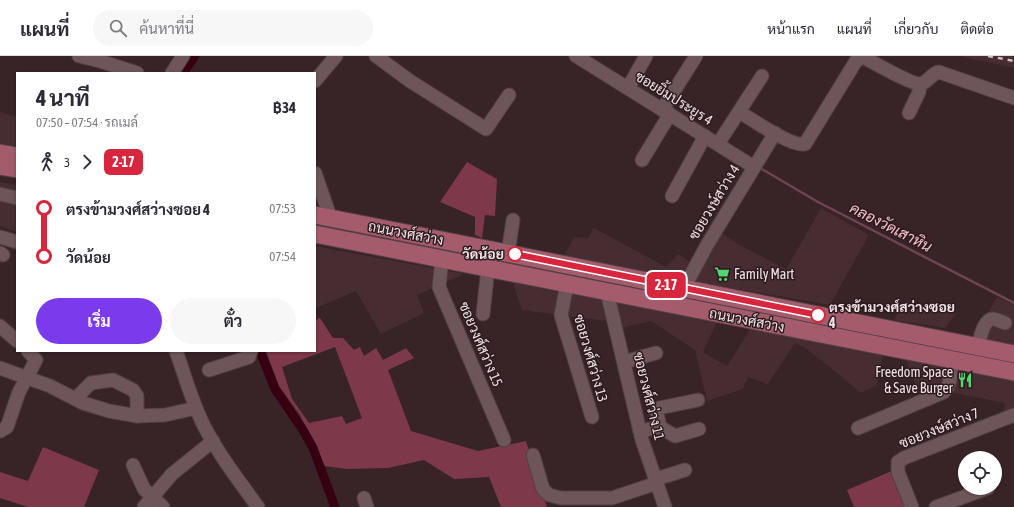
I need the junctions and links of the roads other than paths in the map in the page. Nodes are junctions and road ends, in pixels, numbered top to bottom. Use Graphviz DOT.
graph roads {
  1 [pos="79,56"];
  2 [pos="183,56"];
  3 [pos="336,56"];
  4 [pos="376,56"];
  5 [pos="646,56"];
  6 [pos="696,56"];
  7 [pos="580,57"];
  8 [pos="134,72"];
  9 [pos="173,72"];
  10 [pos="762,76"];
  11 [pos="316,80"];
  12 [pos="920,84"];
  13 [pos="628,88"];
  14 [pos="509,95"];
  15 [pos="1014,98"];
  16 [pos="666,112"];
  17 [pos="909,113"];
  18 [pos="746,116"];
  19 [pos="775,133"];
  20 [pos="705,136"];
  21 [pos="718,144"];
  22 [pos="0,153"];
  23 [pos="16,156"];
  24 [pos="642,160"];
  25 [pos="0,166"];
  26 [pos="754,167"];
  27 [pos="16,169"];
  28 [pos="0,174"];
  29 [pos="16,178"];
  30 [pos="316,178"];
  31 [pos="0,194"];
  32 [pos="672,196"];
  33 [pos="16,198"];
  34 [pos="323,217"];
  35 [pos="512,220"];
  36 [pos="316,234"];
  37 [pos="0,237"];
  38 [pos="16,242"];
  39 [pos="508,253"];
  40 [pos="442,259"];
  41 [pos="488,268"];
  42 [pos="567,284"];
  43 [pos="684,288"];
  44 [pos="607,292"];
  45 [pos="483,314"];
  46 [pos="1005,323"];
  47 [pos="2,333"];
  48 [pos="16,340"];
  49 [pos="978,346"];
  50 [pos="29,352"];
  51 [pos="176,352"];
  52 [pos="251,352"];
  53 [pos="656,353"];
  54 [pos="1014,354"];
  55 [pos="952,359"];
  56 [pos="624,362"];
  57 [pos="0,368"];
  58 [pos="209,370"];
  59 [pos="1014,372"];
  60 [pos="27,377"];
  61 [pos="75,399"];
  62 [pos="698,400"];
  63 [pos="196,408"];
  64 [pos="1014,415"];
  65 [pos="137,416"];
  66 [pos="592,417"];
  67 [pos="660,427"];
  68 [pos="858,428"];
  69 [pos="699,429"];
  70 [pos="0,431"];
  71 [pos="640,431"];
  72 [pos="504,440"];
  73 [pos="213,441"];
  74 [pos="533,456"];
  75 [pos="133,465"];
  76 [pos="686,470"];
  77 [pos="656,481"];
  78 [pos="969,495"];
  79 [pos="153,497"];
  80 [pos="144,507"];
  81 [pos="163,507"];
  82 [pos="258,507"];
  83 [pos="665,507"];
  84 [pos="912,507"];
  85 [pos="936,507"];
  1 -- 8 [label="street"];
  2 -- 9 [label="street"];
  3 -- 11 [label="street"];
  4 -- 14 [label="street"];
  5 -- 13 [label="street"];
  6 -- 16 [label="street"];
  7 -- 13 [label="street, ซอยยิ้มประยูร 4"];
  10 -- 21 [label="street"];
  12 -- 15 [label="street"];
  12 -- 17 [label="street"];
  12 -- 19 [label="street"];
  13 -- 16 [label="street, ซอยยิ้มประยูร 4"];
  16 -- 20 [label="street, ซอยยิ้มประยูร 4"];
  16 -- 24 [label="street"];
  18 -- 19 [label="street"];
  19 -- 26 [label="street, ซอยวงษ์สว่าง 4"];
  20 -- 21 [label="street, ซอยยิ้มประยูร 4"];
  20 -- 32 [label="street"];
  21 -- 26 [label="street, ซอยยิ้มประยูร 4"];
  22 -- 23 [label="main road"];
  25 -- 27 [label="main road"];
  26 -- 43 [label="street, ซอยวงษ์สว่าง 4"];
  28 -- 29 [label="main road"];
  30 -- 34 [label="street"];
  31 -- 33 [label="street"];
  34 -- 39 [label="main road, ถนนวงศ์สว่าง"];
  35 -- 39 [label="street"];
  36 -- 40 [label="main road, ถนนวงศ์สว่าง"];
  37 -- 38 [label="street"];
  39 -- 43 [label="main road, ถนนวงศ์สว่าง"];
  40 -- 41 [label="main road, ถนนวงศ์สว่าง"];
  40 -- 72 [label="street, ซอยวงศ์สว่าง 15"];
  41 -- 42 [label="main road, ถนนวงศ์สว่าง"];
  41 -- 45 [label="street"];
  42 -- 44 [label="main road, ถนนวงศ์สว่าง"];
  42 -- 66 [label="street, ซอยวงศ์สว่าง 13"];
  43 -- 49 [label="main road, ถนนวงศ์สว่าง"];
  44 -- 55 [label="main road, ถนนวงศ์สว่าง"];
  44 -- 56 [label="street, ซอยวงศ์สว่าง 11"];
  46 -- 49 [label="street"];
  47 -- 48 [label="street"];
  49 -- 54 [label="main road, ถนนวงศ์สว่าง"];
  50 -- 60 [label="street"];
  51 -- 63 [label="street"];
  52 -- 58 [label="street"];
  53 -- 56 [label="street"];
  55 -- 59 [label="main road, ถนนวงศ์สว่าง"];
  55 -- 68 [label="street"];
  56 -- 71 [label="street, ซอยวงศ์สว่าง 11"];
  57 -- 60 [label="street"];
  60 -- 61 [label="street"];
  60 -- 70 [label="street"];
  61 -- 65 [label="street"];
  61 -- 65 [label="street"];
  62 -- 67 [label="street"];
  63 -- 65 [label="street"];
  63 -- 73 [label="street"];
  64 -- 84 [label="street, ซอยวงษ์สว่าง 7"];
  67 -- 69 [label="street"];
  67 -- 71 [label="street"];
  71 -- 77 [label="street, ซอยวงศ์สว่าง 11"];
  73 -- 79 [label="street"];
  73 -- 82 [label="street"];
  74 -- 77 [label="street"];
  75 -- 79 [label="street"];
  76 -- 77 [label="street"];
  77 -- 83 [label="street, ซอยวงศ์สว่าง 11"];
  78 -- 85 [label="street"];
  79 -- 80 [label="street"];
  79 -- 81 [label="street"];
}
